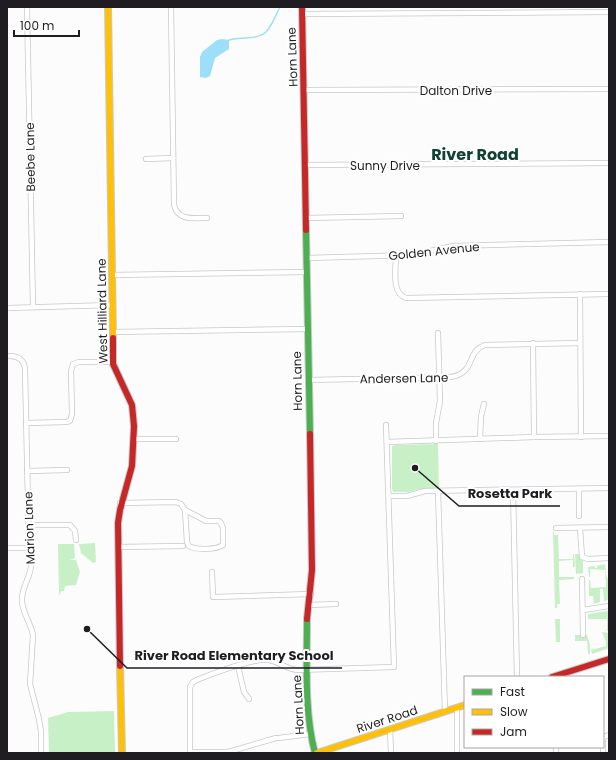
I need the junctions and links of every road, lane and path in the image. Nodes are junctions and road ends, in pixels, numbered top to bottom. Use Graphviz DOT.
graph roads {
  1 [pos="27,7"];
  2 [pos="108,7"];
  3 [pos="171,7"];
  4 [pos="302,7"];
  5 [pos="609,12"];
  6 [pos="302,14"];
  7 [pos="609,89"];
  8 [pos="304,90"];
  9 [pos="173,158"];
  10 [pos="146,159"];
  11 [pos="609,163"];
  12 [pos="305,165"];
  13 [pos="401,216"];
  14 [pos="207,218"];
  15 [pos="306,218"];
  16 [pos="609,242"];
  17 [pos="396,256"];
  18 [pos="307,258"];
  19 [pos="307,272"];
  20 [pos="112,275"];
  21 [pos="580,294"];
  22 [pos="609,294"];
  23 [pos="113,305"];
  24 [pos="33,307"];
  25 [pos="7,308"];
  26 [pos="307,329"];
  27 [pos="113,332"];
  28 [pos="438,333"];
  29 [pos="580,342"];
  30 [pos="533,343"];
  31 [pos="9,356"];
  32 [pos="113,362"];
  33 [pos="440,377"];
  34 [pos="308,380"];
  35 [pos="484,404"];
  36 [pos="26,423"];
  37 [pos="386,425"];
  38 [pos="609,436"];
  39 [pos="534,437"];
  40 [pos="581,437"];
  41 [pos="133,439"];
  42 [pos="176,439"];
  43 [pos="480,439"];
  44 [pos="436,440"];
  45 [pos="387,442"];
  46 [pos="67,470"];
  47 [pos="27,471"];
  48 [pos="609,488"];
  49 [pos="579,489"];
  50 [pos="513,490"];
  51 [pos="438,491"];
  52 [pos="389,496"];
  53 [pos="120,503"];
  54 [pos="185,510"];
  55 [pos="579,516"];
  56 [pos="28,525"];
  57 [pos="609,527"];
  58 [pos="556,528"];
  59 [pos="580,528"];
  60 [pos="76,540"];
  61 [pos="183,546"];
  62 [pos="118,547"];
  63 [pos="7,548"];
  64 [pos="29,548"];
  65 [pos="609,558"];
  66 [pos="212,572"];
  67 [pos="582,579"];
  68 [pos="311,594"];
  69 [pos="336,604"];
  70 [pos="309,605"];
  71 [pos="609,606"];
  72 [pos="583,610"];
  73 [pos="583,635"];
  74 [pos="609,659"];
  75 [pos="238,666"];
  76 [pos="307,670"];
  77 [pos="517,676"];
  78 [pos="555,676"];
  79 [pos="249,698"];
  80 [pos="464,705"];
  81 [pos="456,708"];
  82 [pos="446,712"];
  83 [pos="390,729"];
  84 [pos="310,734"];
  85 [pos="42,753"];
  86 [pos="122,753"];
  87 [pos="190,753"];
  88 [pos="316,753"];
  89 [pos="391,753"];
  90 [pos="457,753"];
  1 -- 24 [label="street, Beebe Lane"];
  2 -- 20 [label="street, West Hilliard Lane"];
  3 -- 9 [label="street"];
  4 -- 6 [label="street, Horn Lane"];
  5 -- 6 [label="street"];
  6 -- 8 [label="street, Horn Lane"];
  7 -- 8 [label="street, Dalton Drive"];
  8 -- 12 [label="street, Horn Lane"];
  9 -- 10 [label="street"];
  9 -- 14 [label="street"];
  11 -- 12 [label="street, Sunny Drive"];
  12 -- 15 [label="street, Horn Lane"];
  13 -- 15 [label="street"];
  15 -- 18 [label="street, Horn Lane"];
  16 -- 17 [label="street, Golden Avenue"];
  17 -- 18 [label="street, Golden Avenue"];
  17 -- 21 [label="street"];
  18 -- 19 [label="street, Horn Lane"];
  19 -- 20 [label="street"];
  19 -- 26 [label="street, Horn Lane"];
  20 -- 23 [label="street, West Hilliard Lane"];
  21 -- 22 [label="street"];
  21 -- 29 [label="street"];
  23 -- 24 [label="street"];
  23 -- 27 [label="street, West Hilliard Lane"];
  24 -- 25 [label="street"];
  26 -- 27 [label="street"];
  26 -- 34 [label="street, Horn Lane"];
  27 -- 32 [label="street, West Hilliard Lane"];
  28 -- 33 [label="street"];
  29 -- 30 [label="street, Andersen Lane"];
  29 -- 40 [label="street"];
  30 -- 33 [label="street, Andersen Lane"];
  30 -- 39 [label="street"];
  31 -- 36 [label="street, Marion Lane"];
  32 -- 36 [label="street"];
  32 -- 41 [label="street, West Hilliard Lane"];
  33 -- 34 [label="street, Andersen Lane"];
  33 -- 44 [label="street"];
  34 -- 68 [label="street, Horn Lane"];
  35 -- 43 [label="street"];
  36 -- 47 [label="street, Marion Lane"];
  37 -- 45 [label="street"];
  38 -- 40 [label="street"];
  39 -- 40 [label="street"];
  39 -- 43 [label="street"];
  41 -- 42 [label="street"];
  41 -- 53 [label="street, West Hilliard Lane"];
  43 -- 44 [label="street"];
  44 -- 45 [label="street"];
  45 -- 52 [label="street"];
  46 -- 47 [label="street"];
  47 -- 56 [label="street, Marion Lane"];
  48 -- 49 [label="street"];
  49 -- 50 [label="street"];
  49 -- 55 [label="street"];
  50 -- 51 [label="street"];
  50 -- 77 [label="street"];
  51 -- 52 [label="street"];
  51 -- 82 [label="street"];
  52 -- 76 [label="street"];
  53 -- 54 [label="street"];
  53 -- 62 [label="street, West Hilliard Lane"];
  54 -- 54 [label="street"];
  56 -- 60 [label="street"];
  56 -- 64 [label="street, Marion Lane"];
  57 -- 59 [label="street"];
  58 -- 59 [label="street"];
  59 -- 65 [label="street"];
  61 -- 62 [label="street"];
  62 -- 86 [label="street, West Hilliard Lane"];
  63 -- 64 [label="street"];
  64 -- 85 [label="street, Marion Lane"];
  66 -- 68 [label="street"];
  67 -- 72 [label="street"];
  68 -- 70 [label="street, Horn Lane"];
  69 -- 70 [label="street"];
  70 -- 76 [label="street, Horn Lane"];
  71 -- 72 [label="street"];
  72 -- 73 [label="street"];
  74 -- 78 [label="street"];
  75 -- 76 [label="street"];
  75 -- 79 [label="street"];
  75 -- 87 [label="street"];
  76 -- 84 [label="street, Horn Lane"];
  80 -- 81 [label="street, River Road"];
  81 -- 82 [label="street, River Road"];
  81 -- 90 [label="street"];
  82 -- 83 [label="street, River Road"];
  83 -- 88 [label="street, River Road"];
  83 -- 89 [label="street"];
  84 -- 87 [label="street"];
  84 -- 88 [label="street, Horn Lane"];
}
